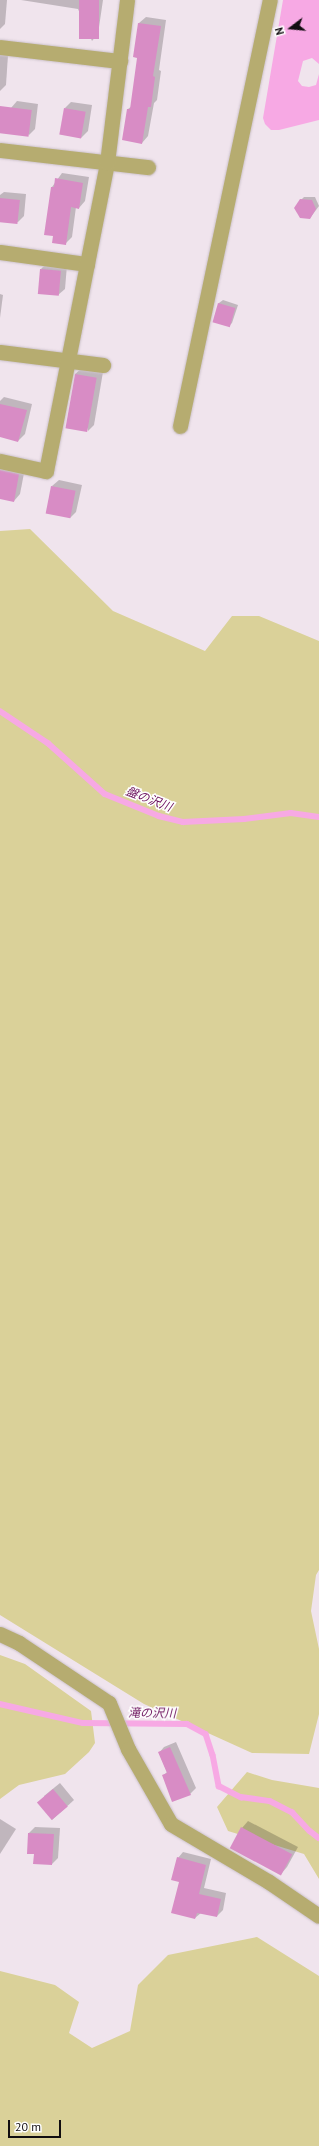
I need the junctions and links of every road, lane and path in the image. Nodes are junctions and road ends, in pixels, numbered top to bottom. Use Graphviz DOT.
graph roads {
  1 [pos="127,0"];
  2 [pos="270,0"];
  3 [pos="0,47"];
  4 [pos="120,61"];
  5 [pos="0,150"];
  6 [pos="107,163"];
  7 [pos="148,168"];
  8 [pos="0,252"];
  9 [pos="87,264"];
  10 [pos="0,352"];
  11 [pos="68,360"];
  12 [pos="103,365"];
  13 [pos="180,426"];
  14 [pos="0,461"];
  15 [pos="0,1634"];
  16 [pos="319,1916"];
  1 -- 4 [label="street"];
  2 -- 13 [label="street"];
  3 -- 4 [label="street"];
  4 -- 6 [label="street"];
  5 -- 6 [label="street"];
  6 -- 7 [label="street"];
  6 -- 9 [label="street"];
  8 -- 9 [label="street"];
  9 -- 11 [label="street"];
  10 -- 11 [label="street"];
  11 -- 12 [label="street"];
  11 -- 14 [label="street"];
  15 -- 16 [label="street"];
}
